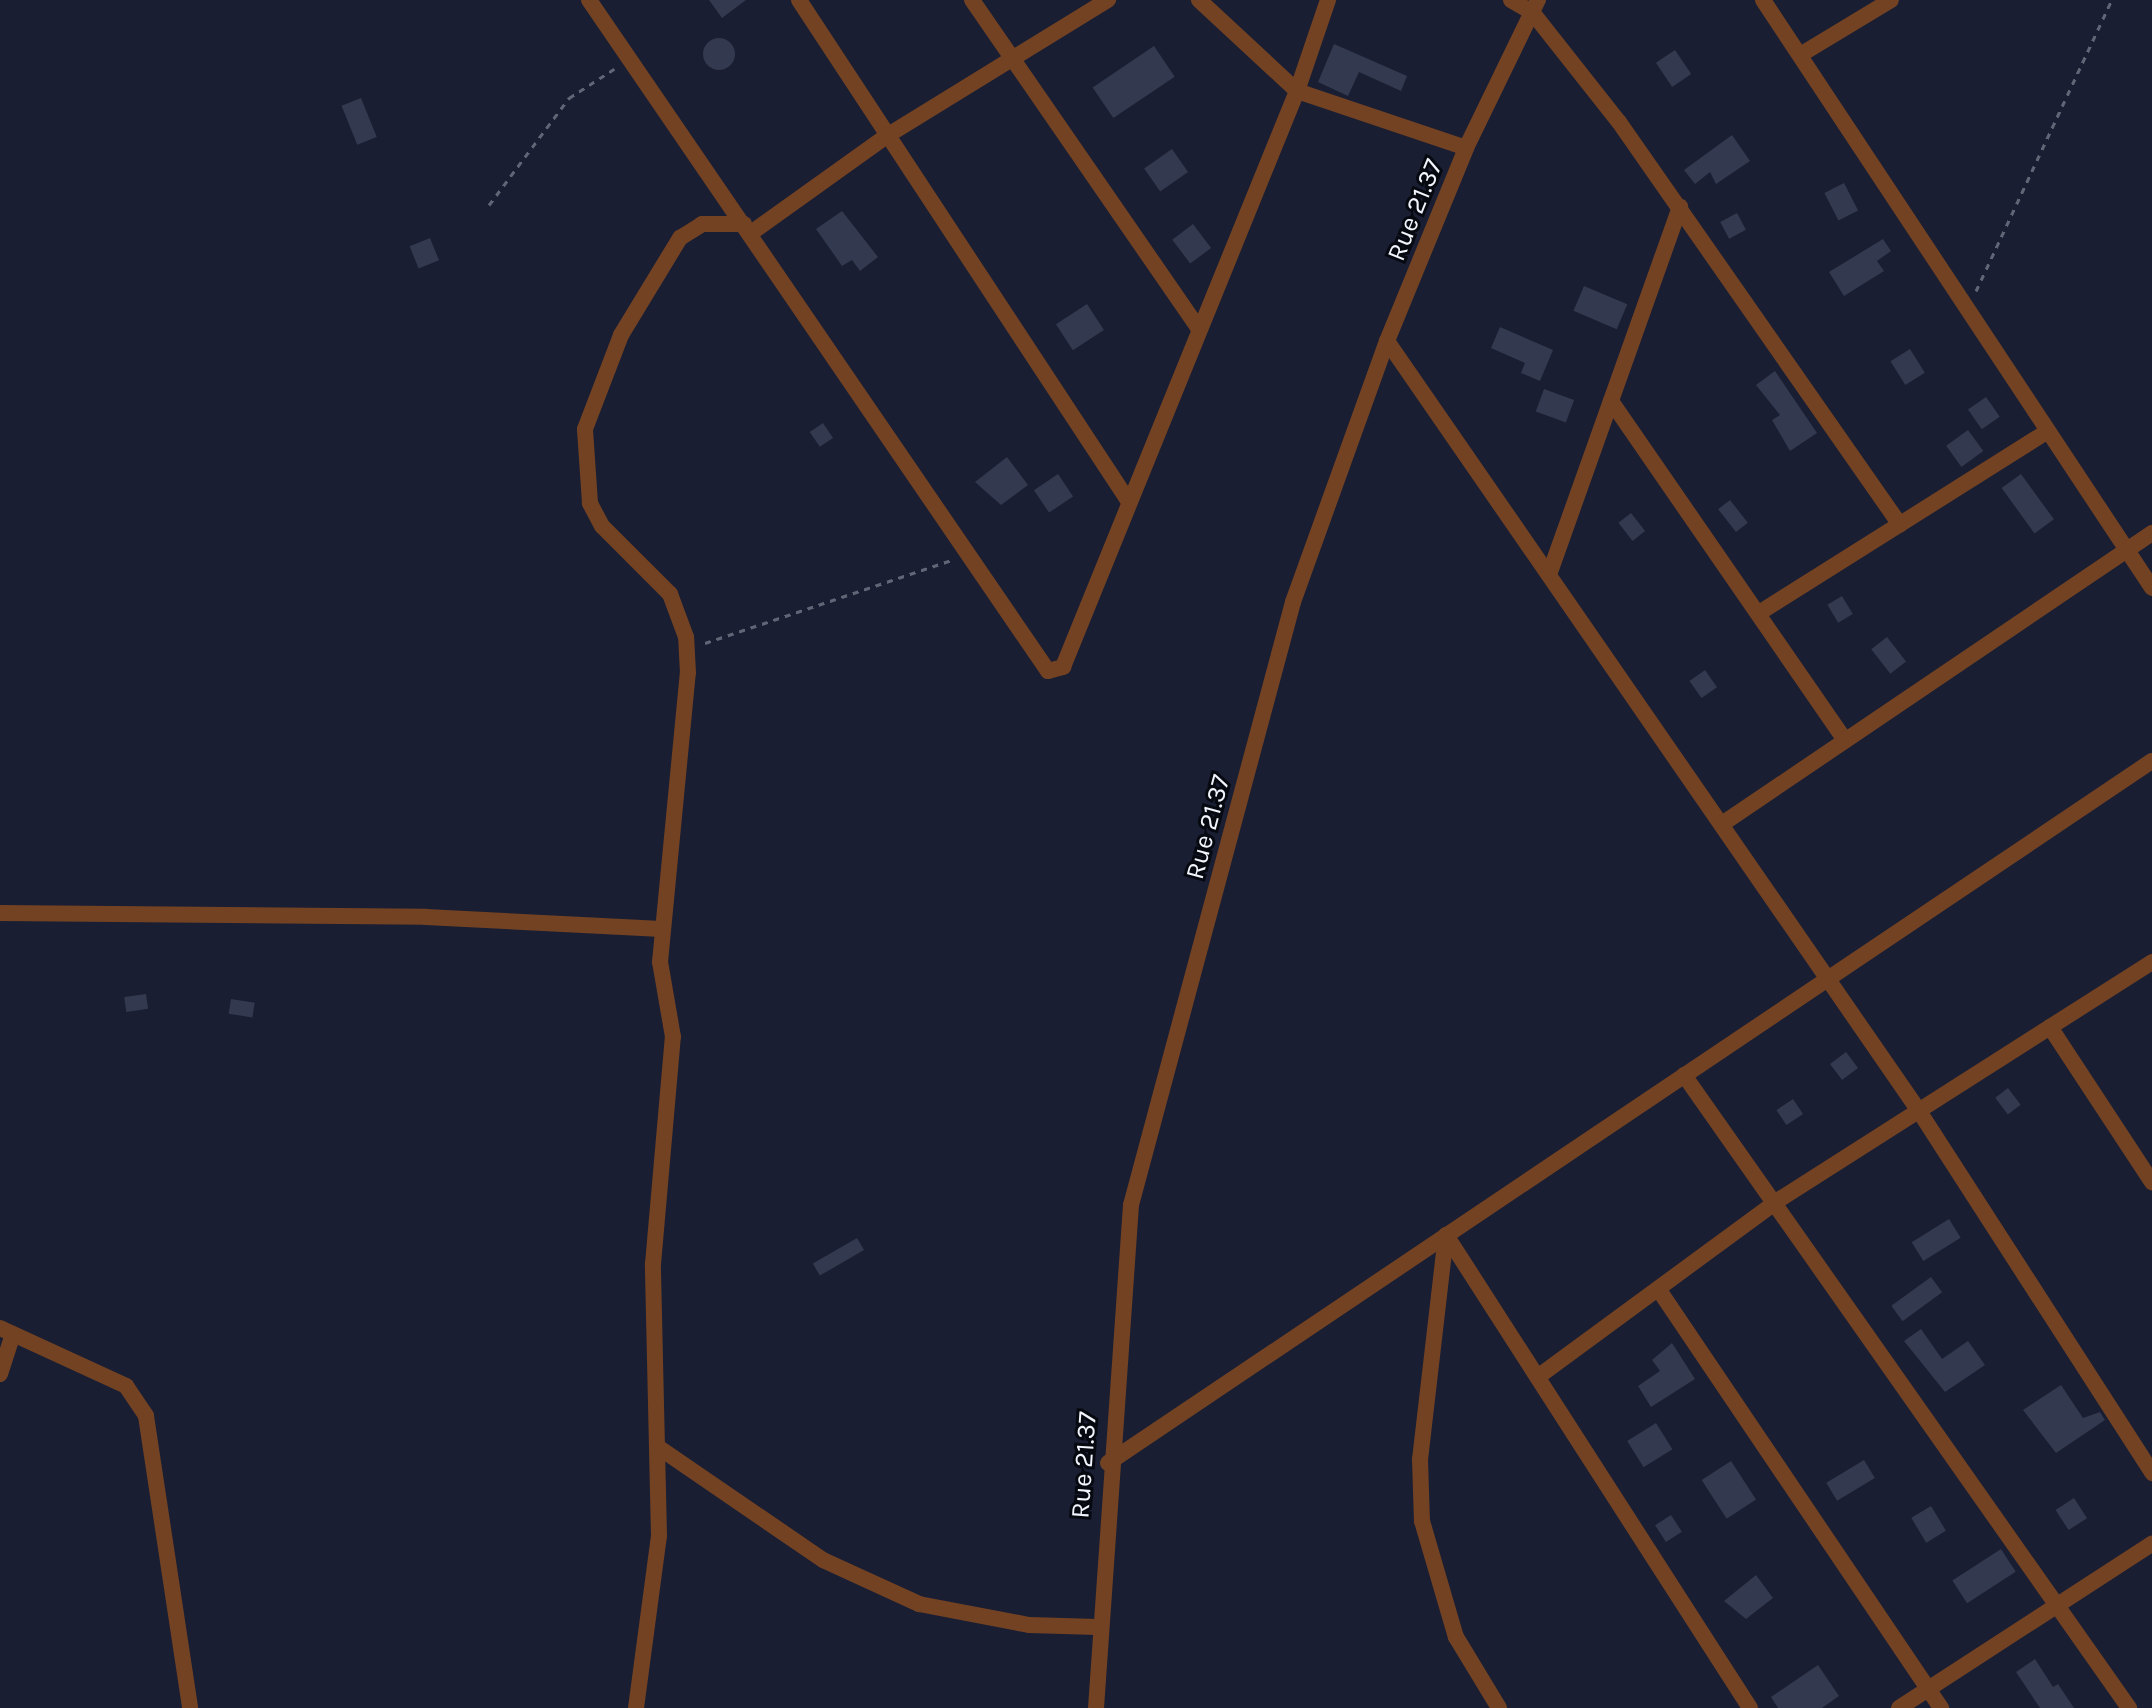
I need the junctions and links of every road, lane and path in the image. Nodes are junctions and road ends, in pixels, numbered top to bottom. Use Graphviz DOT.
graph roads {
  1 [pos="589,0"];
  2 [pos="799,0"];
  3 [pos="972,0"];
  4 [pos="1108,0"];
  5 [pos="1199,0"];
  6 [pos="1328,0"];
  7 [pos="1511,0"];
  8 [pos="1763,0"];
  9 [pos="1891,0"];
  10 [pos="2112,0"];
  11 [pos="1535,6"];
  12 [pos="1800,55"];
  13 [pos="1013,60"];
  14 [pos="633,67"];
  15 [pos="1297,91"];
  16 [pos="885,137"];
  17 [pos="1466,148"];
  18 [pos="489,205"];
  19 [pos="1680,206"];
  20 [pos="748,228"];
  21 [pos="1971,310"];
  22 [pos="1198,327"];
  23 [pos="1387,341"];
  24 [pos="1611,401"];
  25 [pos="2046,432"];
  26 [pos="1129,502"];
  27 [pos="1900,525"];
  28 [pos="2152,533"];
  29 [pos="2126,550"];
  30 [pos="970,553"];
  31 [pos="1550,572"];
  32 [pos="2152,588"];
  33 [pos="1759,613"];
  34 [pos="686,649"];
  35 [pos="1845,740"];
  36 [pos="2152,761"];
  37 [pos="1722,824"];
  38 [pos="0,913"];
  39 [pos="662,929"];
  40 [pos="2152,962"];
  41 [pos="1827,979"];
  42 [pos="2050,1027"];
  43 [pos="1684,1075"];
  44 [pos="1919,1111"];
  45 [pos="2152,1182"];
  46 [pos="1777,1201"];
  47 [pos="1446,1235"];
  48 [pos="1661,1293"];
  49 [pos="6,1331"];
  50 [pos="0,1374"];
  51 [pos="1539,1376"];
  52 [pos="658,1447"];
  53 [pos="1108,1463"];
  54 [pos="2152,1473"];
  55 [pos="2152,1544"];
  56 [pos="2057,1605"];
  57 [pos="1097,1627"];
  58 [pos="1928,1689"];
  59 [pos="190,1708"];
  60 [pos="636,1708"];
  61 [pos="1096,1708"];
  62 [pos="1499,1708"];
  63 [pos="1750,1708"];
  64 [pos="1899,1708"];
  65 [pos="1941,1708"];
  66 [pos="2129,1708"];
  1 -- 14 [label="street"];
  2 -- 16 [label="street"];
  3 -- 13 [label="street"];
  4 -- 13 [label="street"];
  5 -- 15 [label="street"];
  6 -- 15 [label="street"];
  7 -- 11 [label="street"];
  8 -- 12 [label="street"];
  9 -- 12 [label="street"];
  10 -- 21 [label="path"];
  11 -- 17 [label="street, Rue 21.37"];
  11 -- 19 [label="street"];
  12 -- 21 [label="street"];
  13 -- 16 [label="street"];
  13 -- 22 [label="street"];
  14 -- 18 [label="path"];
  14 -- 20 [label="street"];
  15 -- 17 [label="street"];
  15 -- 22 [label="street"];
  16 -- 20 [label="street"];
  16 -- 26 [label="street"];
  17 -- 23 [label="street, Rue 21.37"];
  19 -- 24 [label="street"];
  19 -- 27 [label="street"];
  20 -- 30 [label="street"];
  20 -- 34 [label="street"];
  21 -- 25 [label="street"];
  22 -- 26 [label="street"];
  23 -- 31 [label="street"];
  23 -- 53 [label="street, Rue 21.37"];
  24 -- 31 [label="street"];
  24 -- 33 [label="street"];
  25 -- 27 [label="street"];
  25 -- 29 [label="street"];
  26 -- 30 [label="street"];
  27 -- 33 [label="street"];
  28 -- 29 [label="street"];
  29 -- 32 [label="street"];
  29 -- 35 [label="street"];
  30 -- 34 [label="path"];
  31 -- 37 [label="street"];
  33 -- 35 [label="street"];
  34 -- 39 [label="street"];
  35 -- 37 [label="street"];
  36 -- 41 [label="street"];
  37 -- 41 [label="street"];
  38 -- 39 [label="street"];
  39 -- 52 [label="street"];
  40 -- 42 [label="street"];
  41 -- 43 [label="street"];
  41 -- 44 [label="street"];
  42 -- 44 [label="street"];
  42 -- 45 [label="street"];
  43 -- 46 [label="street"];
  43 -- 47 [label="street"];
  44 -- 46 [label="street"];
  44 -- 54 [label="street"];
  46 -- 48 [label="street"];
  46 -- 56 [label="street"];
  47 -- 51 [label="street"];
  47 -- 53 [label="street"];
  47 -- 62 [label="street"];
  48 -- 51 [label="street"];
  48 -- 58 [label="street"];
  49 -- 50 [label="street"];
  49 -- 59 [label="street"];
  51 -- 63 [label="street"];
  52 -- 57 [label="street"];
  52 -- 60 [label="street"];
  53 -- 57 [label="street, Rue 21.37"];
  55 -- 56 [label="street"];
  56 -- 58 [label="street"];
  56 -- 66 [label="street"];
  57 -- 61 [label="street, Rue 21.37"];
  58 -- 64 [label="street"];
  58 -- 65 [label="street"];
}
